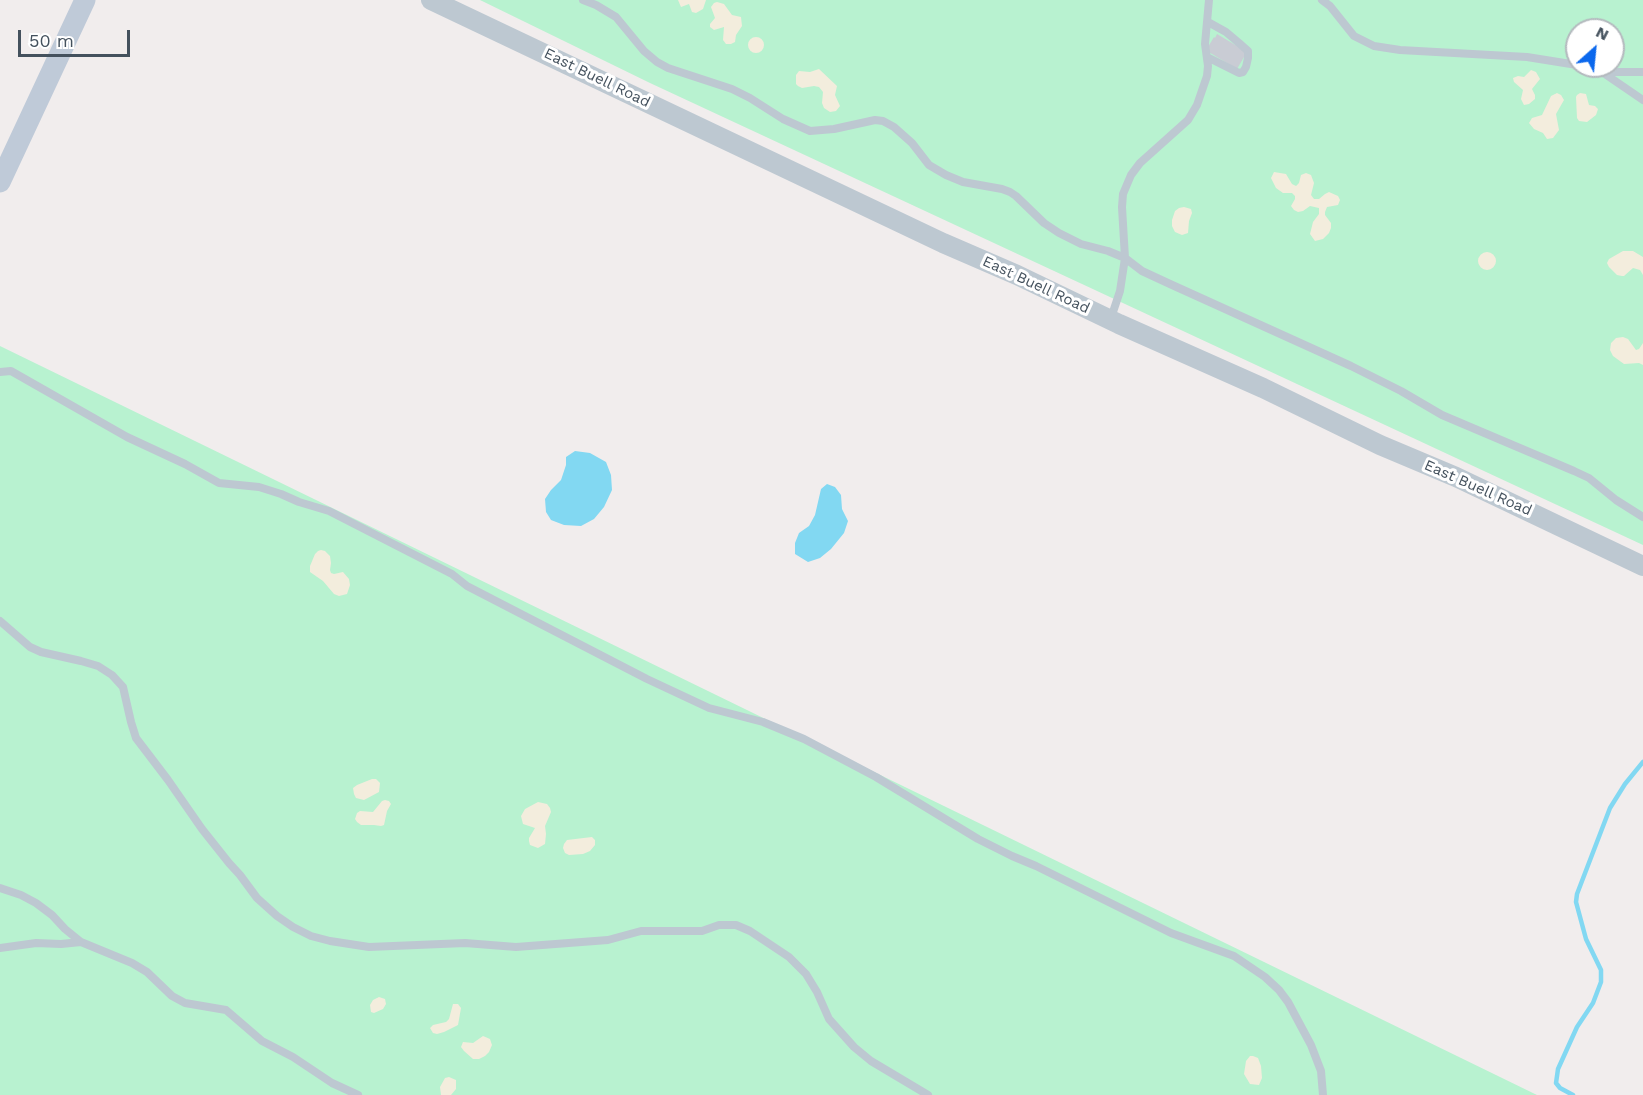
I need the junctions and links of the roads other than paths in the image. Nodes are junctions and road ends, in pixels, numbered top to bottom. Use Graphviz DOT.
graph roads {
  1 [pos="85,0"];
  2 [pos="432,0"];
  3 [pos="583,0"];
  4 [pos="1209,0"];
  5 [pos="1322,0"];
  6 [pos="1208,22"];
  7 [pos="1207,57"];
  8 [pos="1565,63"];
  9 [pos="1625,72"];
  10 [pos="1643,72"];
  11 [pos="1611,78"];
  12 [pos="1643,100"];
  13 [pos="0,183"];
  14 [pos="1125,258"];
  15 [pos="1111,320"];
  16 [pos="0,372"];
  17 [pos="1643,517"];
  18 [pos="1643,566"];
  19 [pos="0,621"];
  20 [pos="0,888"];
  21 [pos="81,942"];
  22 [pos="0,948"];
  23 [pos="358,1095"];
  24 [pos="928,1095"];
  25 [pos="1323,1095"];
  1 -- 13 [label="main road"];
  2 -- 15 [label="street, East Buell Road"];
  3 -- 14 [label="lane"];
  4 -- 6 [label="lane"];
  5 -- 8 [label="lane"];
  6 -- 7 [label="lane"];
  6 -- 7 [label="lane"];
  7 -- 14 [label="lane"];
  9 -- 10 [label="lane"];
  11 -- 12 [label="lane"];
  14 -- 15 [label="lane"];
  14 -- 17 [label="lane"];
  15 -- 18 [label="street, East Buell Road"];
  16 -- 25 [label="lane"];
  19 -- 24 [label="lane"];
  20 -- 21 [label="lane"];
  21 -- 22 [label="lane"];
  21 -- 23 [label="lane"];
}
